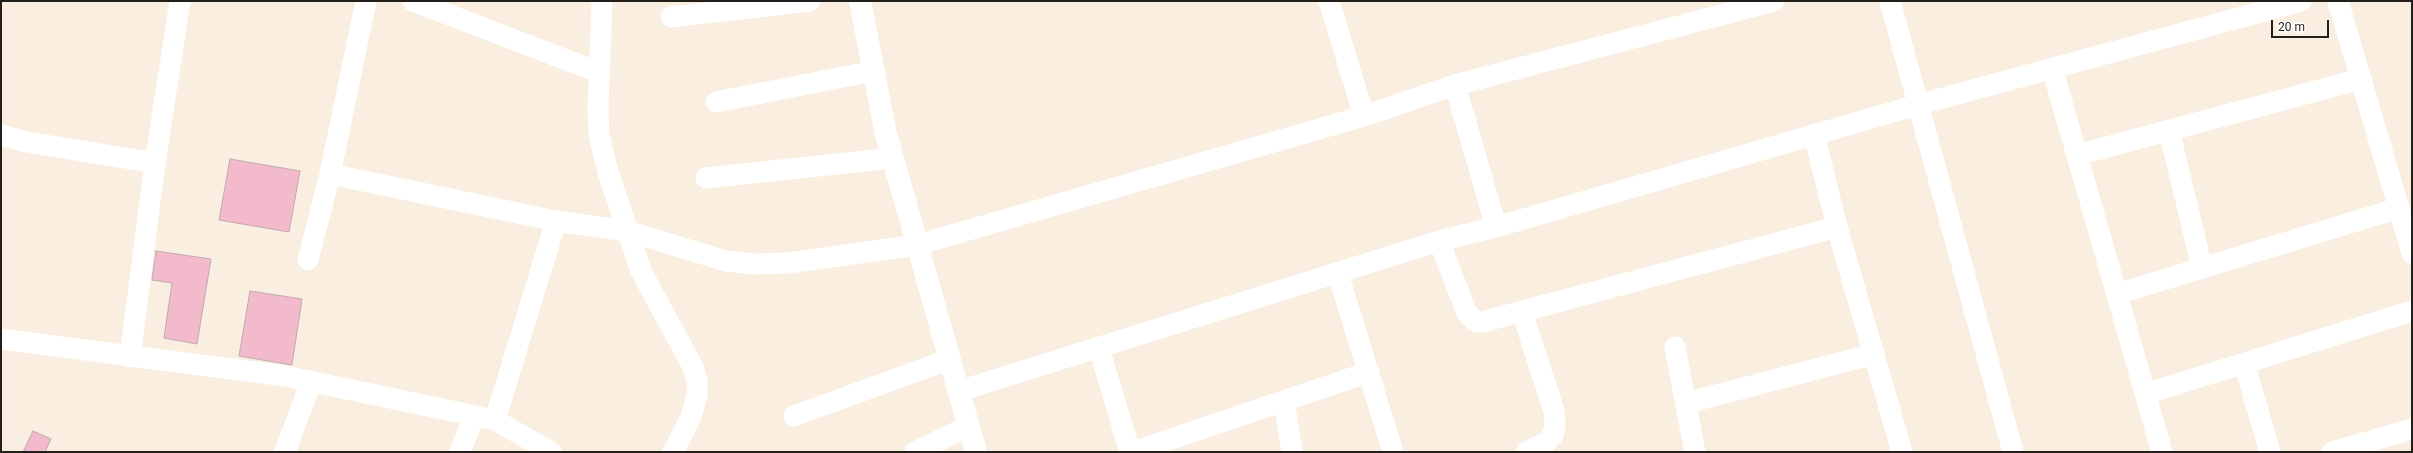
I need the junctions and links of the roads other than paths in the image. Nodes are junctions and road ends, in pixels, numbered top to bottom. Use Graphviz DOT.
graph roads {
  1 [pos="180,1"];
  2 [pos="366,1"];
  3 [pos="413,1"];
  4 [pos="602,1"];
  5 [pos="810,1"];
  6 [pos="860,1"];
  7 [pos="1329,1"];
  8 [pos="1774,1"];
  9 [pos="1890,1"];
  10 [pos="2300,1"];
  11 [pos="2338,1"];
  12 [pos="671,17"];
  13 [pos="2052,68"];
  14 [pos="874,71"];
  15 [pos="598,72"];
  16 [pos="2361,79"];
  17 [pos="1456,85"];
  18 [pos="716,102"];
  19 [pos="1917,105"];
  20 [pos="1364,116"];
  21 [pos="2169,130"];
  22 [pos="1814,134"];
  23 [pos="1,135"];
  24 [pos="2077,155"];
  25 [pos="893,158"];
  26 [pos="155,163"];
  27 [pos="330,174"];
  28 [pos="706,178"];
  29 [pos="2399,208"];
  30 [pos="556,221"];
  31 [pos="1496,227"];
  32 [pos="1837,227"];
  33 [pos="627,231"];
  34 [pos="1438,241"];
  35 [pos="917,245"];
  36 [pos="2412,253"];
  37 [pos="308,260"];
  38 [pos="2202,268"];
  39 [pos="1338,274"];
  40 [pos="2117,294"];
  41 [pos="2412,311"];
  42 [pos="1522,312"];
  43 [pos="1,339"];
  44 [pos="1675,347"];
  45 [pos="1099,348"];
  46 [pos="1874,354"];
  47 [pos="130,356"];
  48 [pos="950,359"];
  49 [pos="2244,363"];
  50 [pos="1369,372"];
  51 [pos="311,382"];
  52 [pos="959,391"];
  53 [pos="2145,394"];
  54 [pos="1284,401"];
  55 [pos="1686,403"];
  56 [pos="474,416"];
  57 [pos="794,416"];
  58 [pos="495,420"];
  59 [pos="969,426"];
  60 [pos="2412,429"];
  61 [pos="285,452"];
  62 [pos="460,452"];
  63 [pos="551,452"];
  64 [pos="673,452"];
  65 [pos="915,452"];
  66 [pos="976,452"];
  67 [pos="1132,452"];
  68 [pos="1292,452"];
  69 [pos="1393,452"];
  70 [pos="1526,452"];
  71 [pos="1696,452"];
  72 [pos="1902,452"];
  73 [pos="2013,452"];
  74 [pos="2162,452"];
  75 [pos="2270,452"];
  76 [pos="2332,452"];
  1 -- 26 [label="street"];
  2 -- 27 [label="street"];
  3 -- 15 [label="street"];
  4 -- 15 [label="street"];
  5 -- 12 [label="street"];
  6 -- 14 [label="street"];
  7 -- 20 [label="street"];
  8 -- 17 [label="street"];
  9 -- 19 [label="street"];
  10 -- 13 [label="street"];
  11 -- 16 [label="street"];
  13 -- 19 [label="street"];
  13 -- 24 [label="street"];
  14 -- 18 [label="street"];
  14 -- 25 [label="street"];
  15 -- 33 [label="street"];
  16 -- 21 [label="street"];
  16 -- 29 [label="street"];
  17 -- 20 [label="street"];
  17 -- 31 [label="street"];
  19 -- 22 [label="street"];
  19 -- 73 [label="street"];
  20 -- 35 [label="street"];
  21 -- 24 [label="street"];
  21 -- 38 [label="street"];
  22 -- 31 [label="street"];
  22 -- 32 [label="street"];
  23 -- 26 [label="street"];
  24 -- 40 [label="street"];
  25 -- 28 [label="street"];
  25 -- 35 [label="street"];
  26 -- 47 [label="street"];
  27 -- 30 [label="street"];
  27 -- 37 [label="street"];
  29 -- 36 [label="street"];
  29 -- 38 [label="street"];
  30 -- 33 [label="street"];
  30 -- 58 [label="street"];
  31 -- 34 [label="street"];
  32 -- 42 [label="street"];
  32 -- 46 [label="street"];
  33 -- 35 [label="street"];
  33 -- 64 [label="street"];
  34 -- 39 [label="street"];
  34 -- 42 [label="street"];
  35 -- 48 [label="street"];
  38 -- 40 [label="street"];
  39 -- 45 [label="street"];
  39 -- 50 [label="street"];
  40 -- 53 [label="street"];
  41 -- 49 [label="street"];
  42 -- 70 [label="street"];
  43 -- 47 [label="street"];
  44 -- 55 [label="street"];
  45 -- 52 [label="street"];
  45 -- 67 [label="street"];
  46 -- 55 [label="street"];
  46 -- 72 [label="street"];
  47 -- 51 [label="street"];
  48 -- 52 [label="street"];
  48 -- 57 [label="street"];
  49 -- 53 [label="street"];
  49 -- 75 [label="street"];
  50 -- 54 [label="street"];
  50 -- 69 [label="street"];
  51 -- 56 [label="street"];
  51 -- 61 [label="street"];
  52 -- 59 [label="street"];
  53 -- 74 [label="street"];
  54 -- 67 [label="street"];
  54 -- 68 [label="street"];
  55 -- 71 [label="street"];
  56 -- 58 [label="street"];
  56 -- 62 [label="street"];
  58 -- 63 [label="street"];
  59 -- 65 [label="street"];
  59 -- 66 [label="street"];
  60 -- 76 [label="street"];
}
